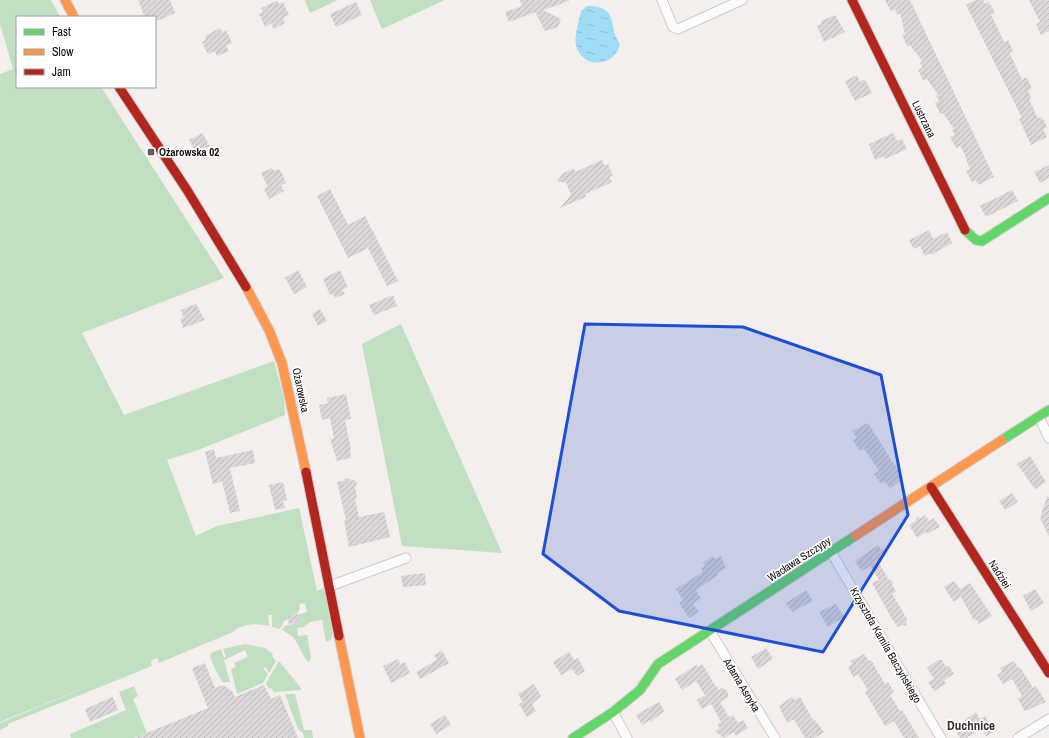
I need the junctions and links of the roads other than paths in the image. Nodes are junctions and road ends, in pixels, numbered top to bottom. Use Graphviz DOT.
graph roads {
  1 [pos="65,0"];
  2 [pos="662,0"];
  3 [pos="742,0"];
  4 [pos="852,0"];
  5 [pos="73,16"];
  6 [pos="120,88"];
  7 [pos="1049,198"];
  8 [pos="1049,410"];
  9 [pos="1039,417"];
  10 [pos="1049,438"];
  11 [pos="931,487"];
  12 [pos="832,552"];
  13 [pos="406,558"];
  14 [pos="330,586"];
  15 [pos="710,631"];
  16 [pos="1049,673"];
  17 [pos="613,712"];
  18 [pos="1049,719"];
  19 [pos="360,738"];
  20 [pos="573,738"];
  21 [pos="627,738"];
  22 [pos="775,738"];
  23 [pos="941,738"];
  24 [pos="1018,738"];
  1 -- 5 [label="street"];
  2 -- 3 [label="street"];
  4 -- 7 [label="street, Lustrzana"];
  6 -- 14 [label="street, Ożarowska"];
  8 -- 9 [label="street, Wacława Szczypy"];
  9 -- 10 [label="street"];
  9 -- 11 [label="street, Wacława Szczypy"];
  11 -- 12 [label="street, Wacława Szczypy"];
  11 -- 16 [label="street, Nadziei"];
  12 -- 15 [label="street, Wacława Szczypy"];
  12 -- 23 [label="street, Krzysztofa Kamila Baczyńskiego"];
  13 -- 14 [label="street"];
  14 -- 19 [label="street, Ożarowska"];
  15 -- 17 [label="street, Wacława Szczypy"];
  15 -- 22 [label="street, Adama Asnyka"];
  17 -- 20 [label="street, Wacława Szczypy"];
  17 -- 21 [label="street"];
  18 -- 24 [label="street"];
}
